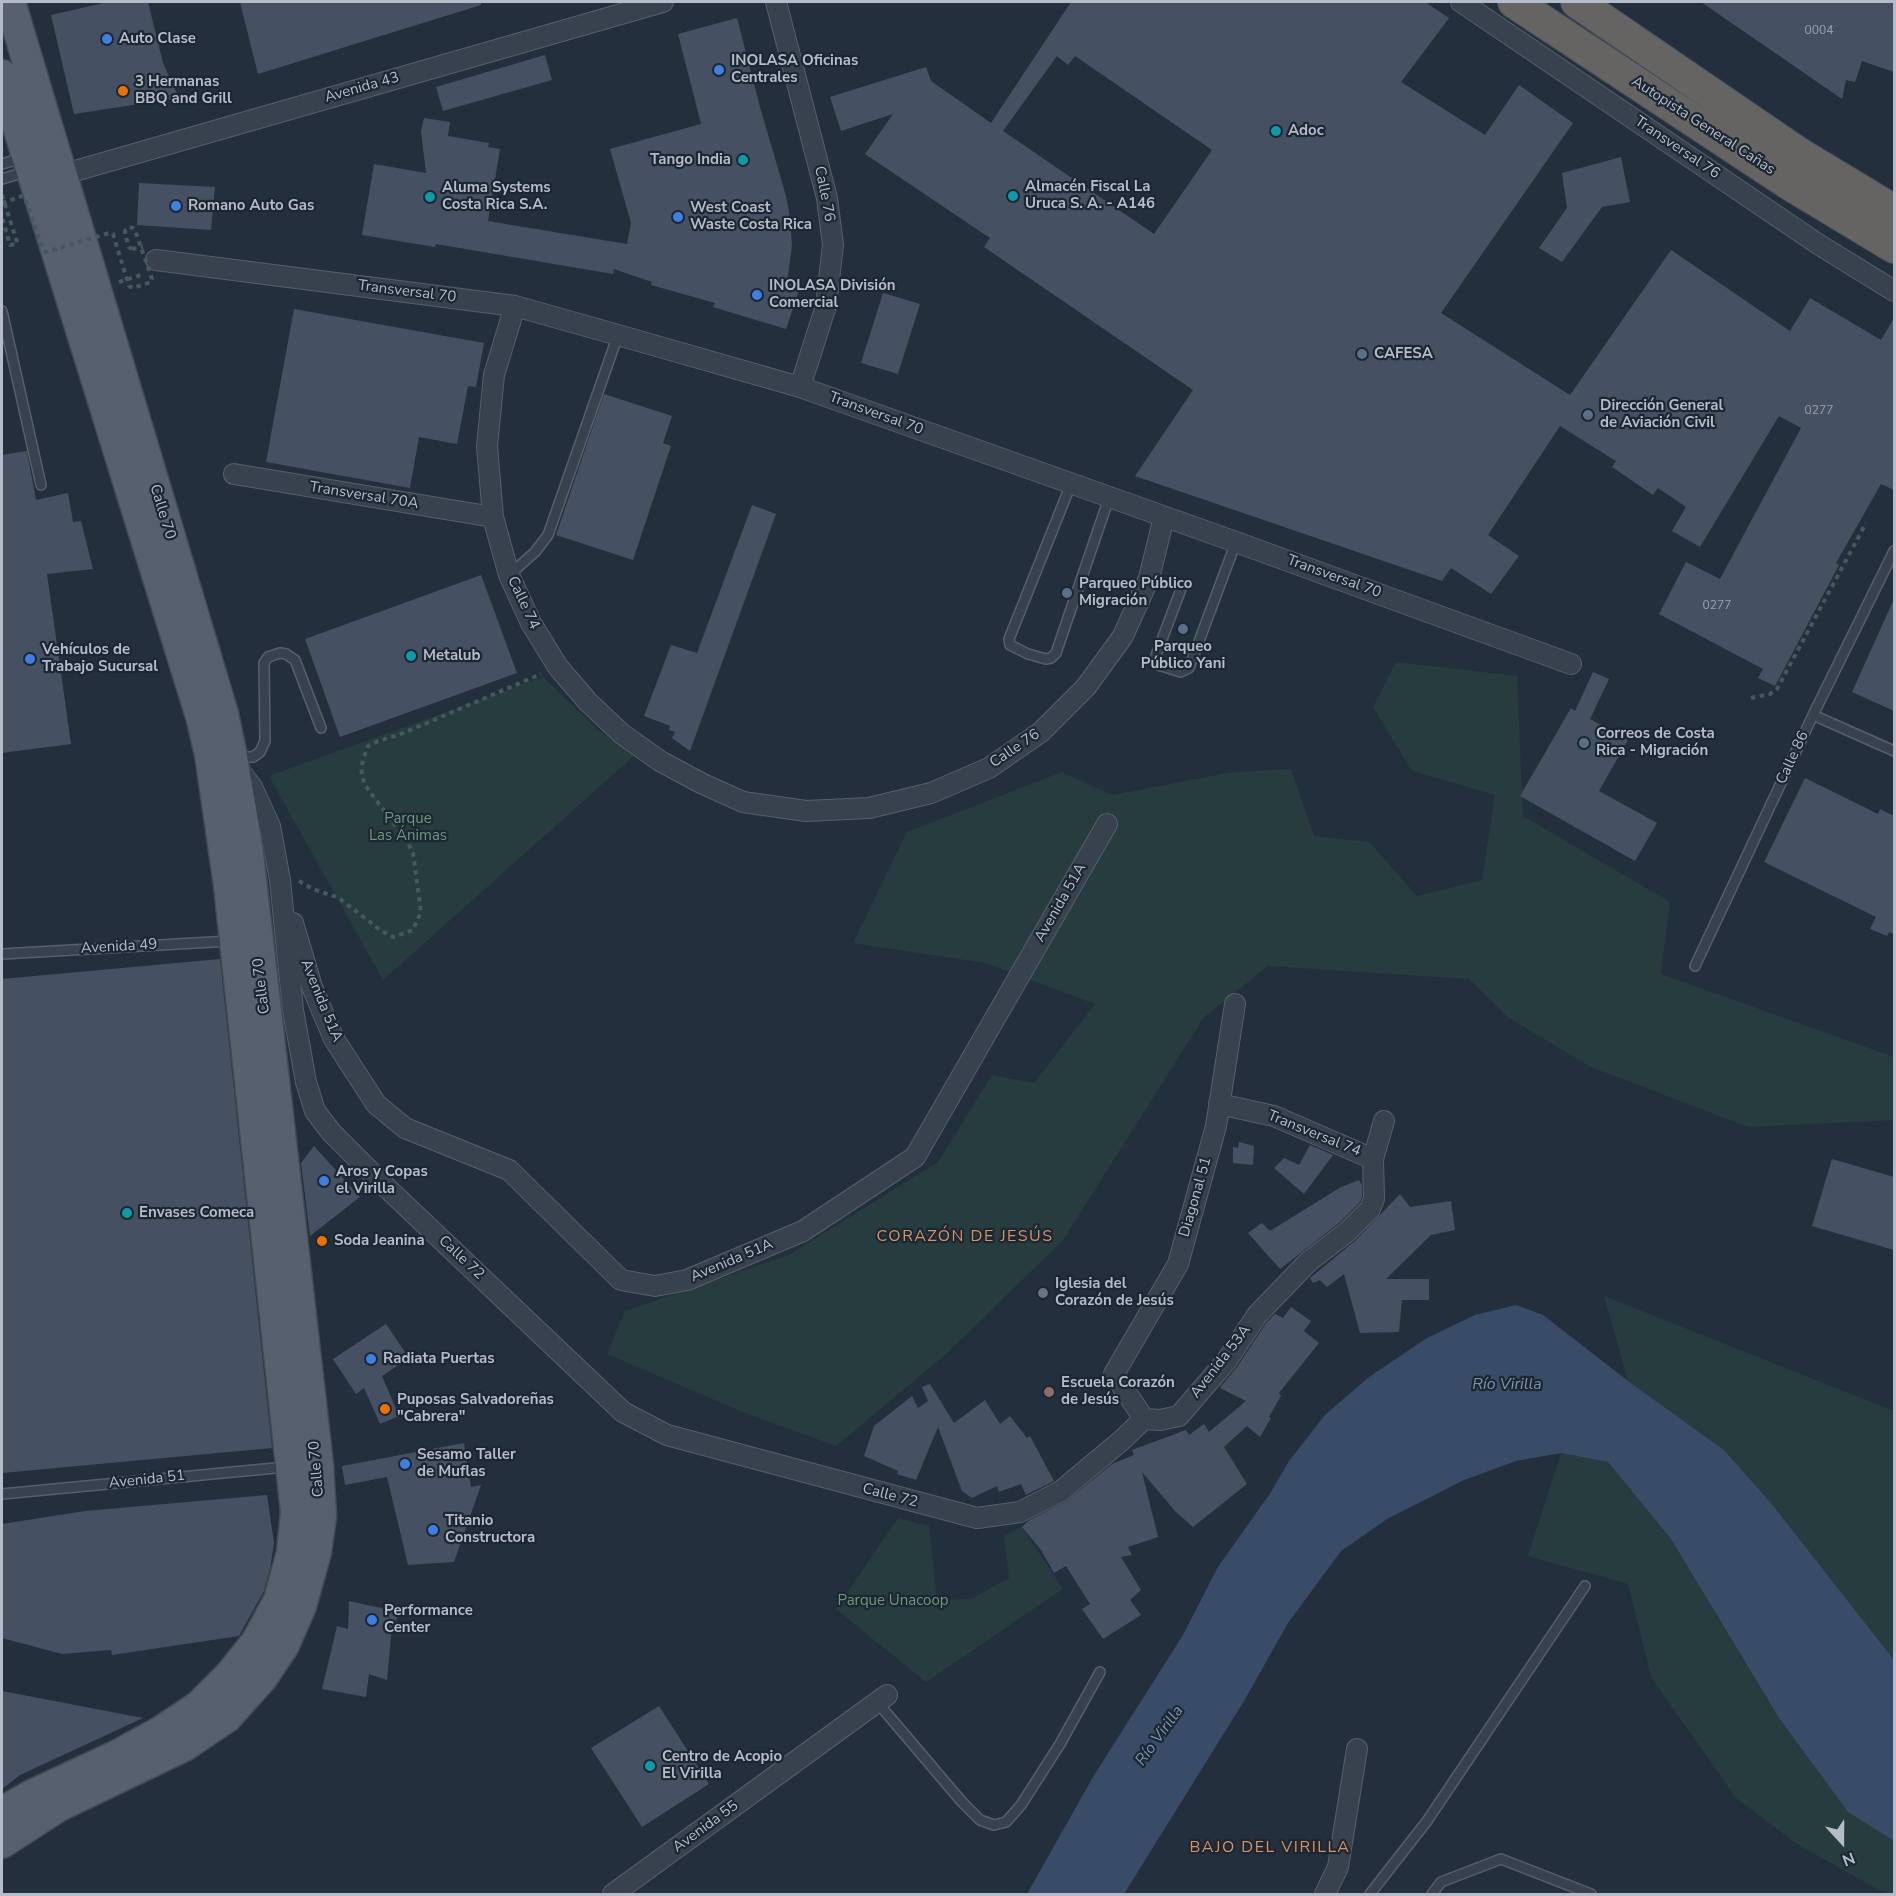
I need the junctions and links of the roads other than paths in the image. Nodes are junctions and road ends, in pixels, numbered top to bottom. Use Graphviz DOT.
graph roads {
  1 [pos="10,2"];
  2 [pos="663,2"];
  3 [pos="776,2"];
  4 [pos="1461,2"];
  5 [pos="1514,2"];
  6 [pos="1577,2"];
  7 [pos="2,75"];
  8 [pos="20,163"];
  9 [pos="62,175"];
  10 [pos="2,179"];
  11 [pos="1894,211"];
  12 [pos="1894,247"];
  13 [pos="151,267"];
  14 [pos="1894,291"];
  15 [pos="516,306"];
  16 [pos="2,311"];
  17 [pos="618,335"];
  18 [pos="800,387"];
  19 [pos="234,474"];
  20 [pos="1071,484"];
  21 [pos="41,485"];
  22 [pos="1109,498"];
  23 [pos="493,517"];
  24 [pos="1164,517"];
  25 [pos="1236,542"];
  26 [pos="1894,551"];
  27 [pos="509,575"];
  28 [pos="1181,589"];
  29 [pos="1571,664"];
  30 [pos="1813,715"];
  31 [pos="321,728"];
  32 [pos="1894,751"];
  33 [pos="225,760"];
  34 [pos="744,802"];
  35 [pos="1107,824"];
  36 [pos="280,880"];
  37 [pos="236,941"];
  38 [pos="2,954"];
  39 [pos="1695,966"];
  40 [pos="1235,1004"];
  41 [pos="1220,1104"];
  42 [pos="1384,1121"];
  43 [pos="1373,1159"];
  44 [pos="1144,1419"];
  45 [pos="292,1466"];
  46 [pos="2,1494"];
  47 [pos="1586,1586"];
  48 [pos="1100,1672"];
  49 [pos="882,1699"];
  50 [pos="1357,1749"];
  51 [pos="2,1812"];
  52 [pos="2,1843"];
  53 [pos="613,1894"];
  54 [pos="1325,1894"];
  55 [pos="1370,1894"];
  56 [pos="1432,1894"];
  57 [pos="1591,1894"];
  1 -- 9 [label="main road, Calle 70"];
  2 -- 9 [label="street, Avenida 43"];
  3 -- 18 [label="street, Calle 76"];
  4 -- 14 [label="street, Transversal 76"];
  5 -- 12 [label="highway, Autopista General Cañas"];
  6 -- 11 [label="highway, Autopista General Cañas"];
  7 -- 8 [label="main road, Calle 70"];
  8 -- 10 [label="lane"];
  8 -- 33 [label="main road, Calle 70"];
  9 -- 33 [label="main road, Calle 70"];
  13 -- 15 [label="street, Transversal 70"];
  15 -- 17 [label="street, Transversal 70"];
  15 -- 23 [label="street, Calle 74"];
  16 -- 21 [label="lane"];
  17 -- 18 [label="street, Transversal 70"];
  17 -- 27 [label="lane"];
  18 -- 20 [label="street, Transversal 70"];
  19 -- 23 [label="street, Transversal 70A"];
  20 -- 22 [label="street, Transversal 70"];
  20 -- 22 [label="lane"];
  22 -- 24 [label="street, Transversal 70"];
  23 -- 27 [label="street, Calle 74"];
  24 -- 25 [label="street, Transversal 70"];
  24 -- 34 [label="street, Calle 76"];
  25 -- 28 [label="lane"];
  25 -- 29 [label="street, Transversal 70"];
  26 -- 30 [label="lane, Calle 86"];
  27 -- 34 [label="street, Calle 74"];
  30 -- 32 [label="lane"];
  30 -- 39 [label="lane, Calle 86"];
  31 -- 33 [label="lane"];
  33 -- 36 [label="street, Calle 72"];
  33 -- 37 [label="main road, Calle 70"];
  33 -- 52 [label="main road, Calle 70"];
  35 -- 36 [label="street, Avenida 51A"];
  36 -- 44 [label="street, Calle 72"];
  37 -- 38 [label="lane, Avenida 49"];
  37 -- 45 [label="main road, Calle 70"];
  40 -- 41 [label="street, Diagonal 51"];
  41 -- 43 [label="street, Transversal 74"];
  41 -- 44 [label="street, Diagonal 51"];
  42 -- 43 [label="street, Avenida 53A"];
  43 -- 44 [label="street, Avenida 53A"];
  45 -- 46 [label="lane, Avenida 51"];
  45 -- 51 [label="main road, Calle 70"];
  47 -- 55 [label="lane"];
  48 -- 49 [label="lane"];
  49 -- 53 [label="street, Avenida 55"];
  50 -- 54 [label="street"];
  56 -- 57 [label="lane"];
}
